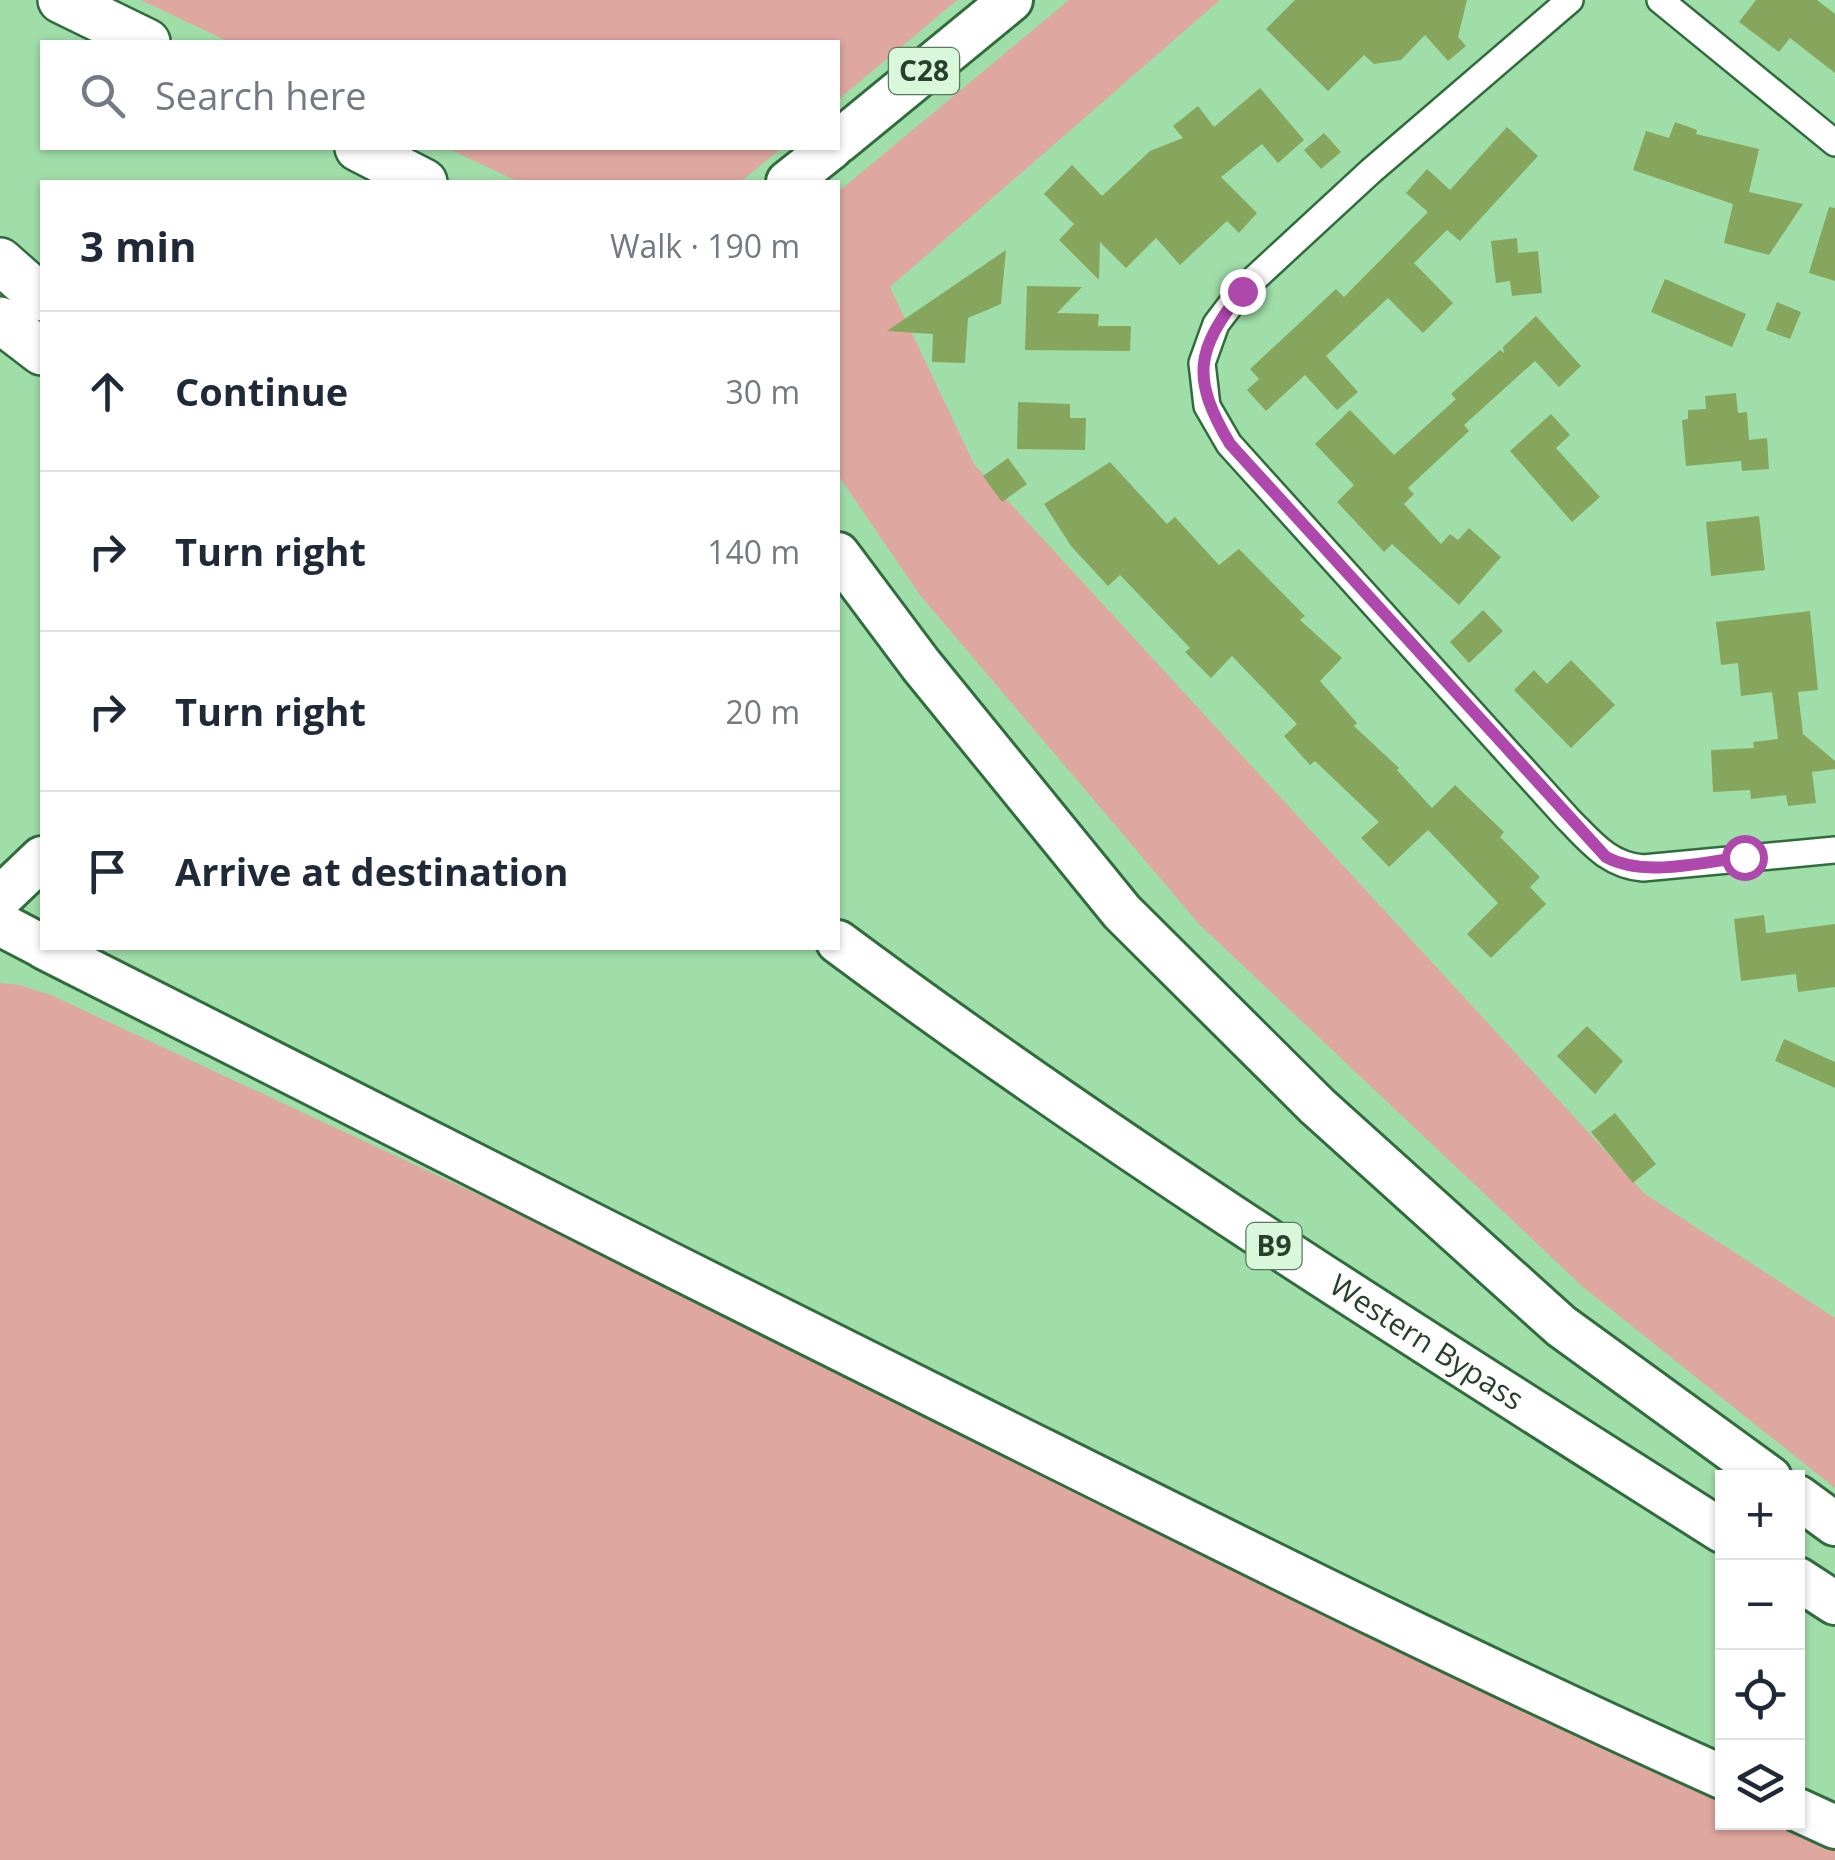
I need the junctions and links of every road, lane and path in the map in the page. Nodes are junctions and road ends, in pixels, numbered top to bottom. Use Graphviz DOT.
graph roads {
  1 [pos="61,0"];
  2 [pos="1011,0"];
  3 [pos="1570,0"];
  4 [pos="1660,0"];
  5 [pos="143,40"];
  6 [pos="840,140"];
  7 [pos="1835,143"];
  8 [pos="362,150"];
  9 [pos="828,150"];
  10 [pos="420,180"];
  11 [pos="790,180"];
  12 [pos="0,261"];
  13 [pos="40,296"];
  14 [pos="0,320"];
  15 [pos="40,350"];
  16 [pos="840,557"];
  17 [pos="1835,850"];
  18 [pos="40,860"];
  19 [pos="0,898"];
  20 [pos="0,924"];
  21 [pos="840,943"];
  22 [pos="40,945"];
  23 [pos="50,950"];
  24 [pos="1759,1470"];
  25 [pos="1805,1502"];
  26 [pos="1835,1524"];
  27 [pos="1715,1527"];
  28 [pos="1805,1584"];
  29 [pos="1835,1603"];
  30 [pos="1715,1774"];
  31 [pos="1805,1813"];
  32 [pos="1835,1827"];
  1 -- 5 [label="highway"];
  2 -- 6 [label="highway, C28"];
  3 -- 17 [label="street"];
  4 -- 7 [label="street"];
  8 -- 10 [label="highway"];
  9 -- 11 [label="highway"];
  12 -- 13 [label="highway"];
  14 -- 15 [label="highway"];
  16 -- 24 [label="highway"];
  18 -- 19 [label="highway"];
  20 -- 22 [label="highway"];
  21 -- 27 [label="highway, Western Bypass / B9"];
  23 -- 30 [label="highway"];
  25 -- 26 [label="highway"];
  28 -- 29 [label="highway"];
  31 -- 32 [label="highway"];
}
